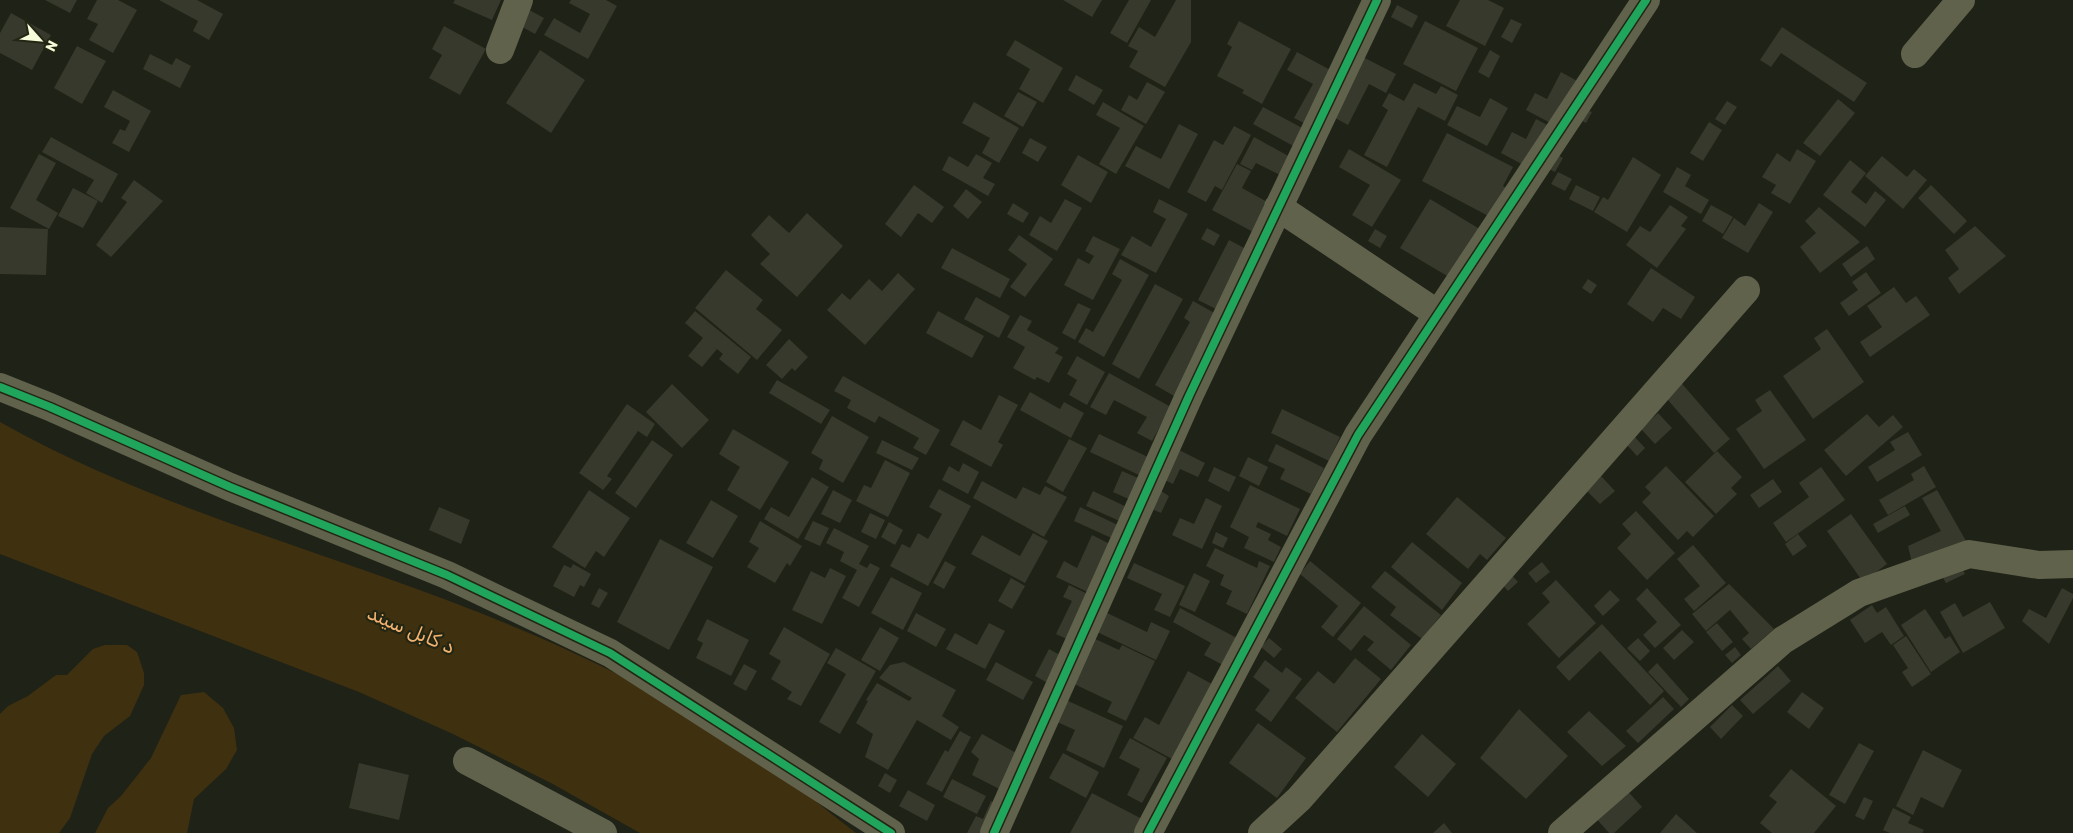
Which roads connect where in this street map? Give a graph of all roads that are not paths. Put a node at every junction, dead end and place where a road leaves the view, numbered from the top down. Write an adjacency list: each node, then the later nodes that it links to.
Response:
1 (519, 0): 5 (street)
2 (1377, 0): 7 (street)
3 (1646, 0): 9 (street)
4 (1961, 0): 6 (street)
5 (500, 50)
6 (1915, 54)
7 (1278, 207): 9 (street); 15 (street)
8 (1746, 290): 17 (street)
9 (1438, 314): 16 (street)
10 (0, 387): 14 (street)
11 (2073, 564): 18 (street)
12 (467, 761): 13 (street)
13 (602, 833)
14 (891, 833)
15 (994, 833)
16 (1148, 833)
17 (1262, 833)
18 (1562, 833)

